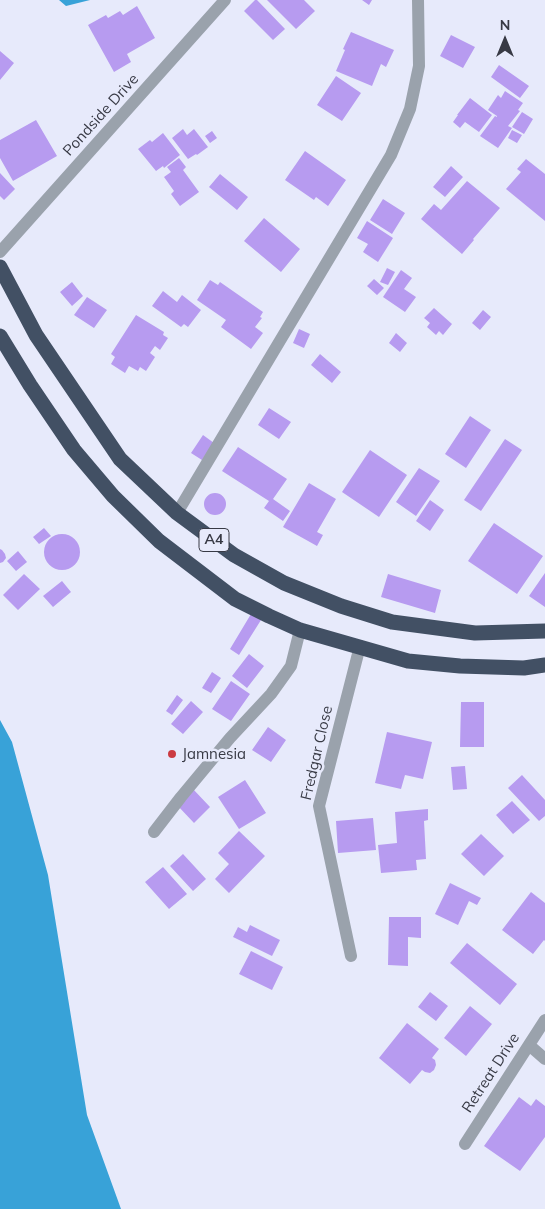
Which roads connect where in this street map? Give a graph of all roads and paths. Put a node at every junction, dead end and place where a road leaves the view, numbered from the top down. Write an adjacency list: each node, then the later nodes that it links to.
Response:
1 (225, 0): 3 (street, Pondside Drive)
2 (418, 0): 6 (street)
3 (0, 252)
4 (0, 267): 6 (highway, A4)
5 (0, 336): 7 (highway, A4)
6 (177, 513): 8 (highway, A4)
7 (300, 630): 9 (highway, A4); 11 (street)
8 (545, 631)
9 (360, 646): 10 (highway, A4); 12 (street, Fredgar Close)
10 (545, 665)
11 (154, 832)
12 (351, 956)
13 (545, 1020): 14 (street, Retreat Drive)
14 (529, 1045): 15 (street); 16 (street, Retreat Drive)
15 (545, 1059)
16 (465, 1144)

